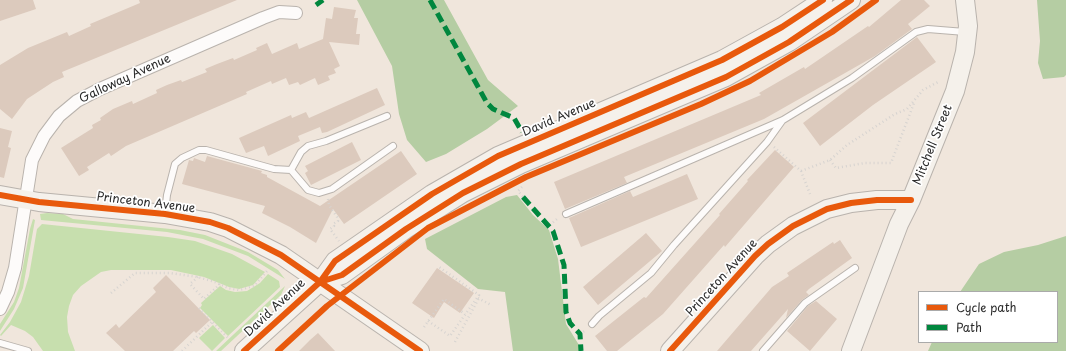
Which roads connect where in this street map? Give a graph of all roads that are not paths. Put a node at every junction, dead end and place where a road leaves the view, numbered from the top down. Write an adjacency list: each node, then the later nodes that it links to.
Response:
1 (823, 0): 16 (main road, David Avenue)
2 (852, 0): 16 (main road, David Avenue)
3 (965, 0): 5 (main road, Mitchell Street)
4 (296, 13): 11 (street, Galloway Avenue)
5 (967, 32): 7 (lane); 12 (main road, Mitchell Street)
6 (387, 116): 9 (lane)
7 (783, 120): 14 (lane); 18 (lane)
8 (393, 146): 9 (lane)
9 (291, 170): 13 (lane)
10 (0, 196): 11 (main road, Princeton Avenue)
11 (26, 200): 13 (main road, Princeton Avenue); 17 (street, Galloway Avenue)
12 (911, 200): 23 (main road, Princeton Avenue); 25 (main road, Mitchell Street)
13 (165, 214): 16 (main road, Princeton Avenue)
14 (566, 214)
15 (855, 268): 24 (lane)
16 (320, 282): 21 (main road, David Avenue); 22 (main road, Princeton Avenue)
17 (0, 308)
18 (590, 326)
19 (0, 343): 20 (lane)
20 (28, 351)
21 (244, 351)
22 (420, 351)
23 (670, 351)
24 (763, 351)
25 (852, 351)

